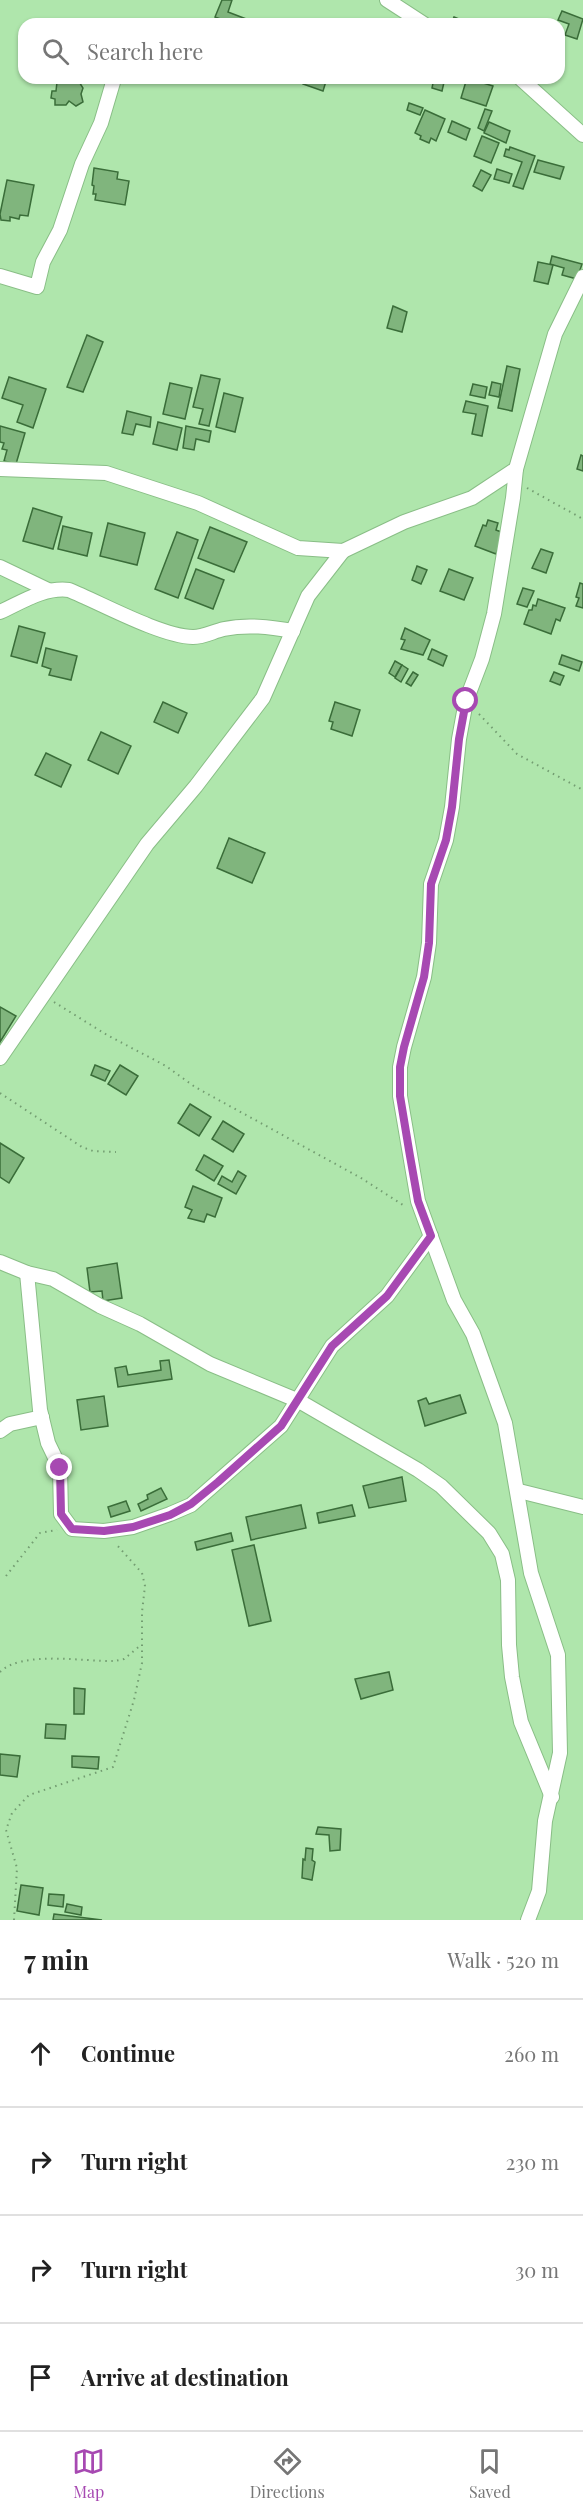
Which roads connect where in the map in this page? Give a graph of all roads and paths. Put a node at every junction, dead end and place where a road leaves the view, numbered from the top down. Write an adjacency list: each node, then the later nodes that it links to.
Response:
1 (387, 0): 2 (street)
2 (415, 18)
3 (113, 84): 6 (street)
4 (527, 84): 5 (street)
5 (583, 135)
6 (0, 276)
7 (583, 277): 9 (street)
8 (0, 469): 11 (street)
9 (515, 475): 10 (path); 11 (street); 16 (street)
10 (583, 519)
11 (343, 551): 15 (street)
12 (0, 567): 13 (street)
13 (48, 590): 14 (street); 15 (street)
14 (0, 612)
15 (293, 631): 18 (street)
16 (466, 701): 17 (path); 22 (street)
17 (583, 790)
18 (44, 995): 19 (street); 22 (path)
19 (0, 1058)
20 (0, 1093): 21 (path)
21 (116, 1152)
22 (425, 1219): 23 (street)
23 (431, 1236): 26 (street); 29 (street)
24 (0, 1262): 25 (street)
25 (27, 1273): 26 (street); 27 (street)
26 (299, 1401): 32 (street); 36 (street)
27 (42, 1417): 28 (street); 31 (street)
28 (0, 1431)
29 (519, 1491): 30 (street); 36 (street)
30 (583, 1507)
31 (72, 1529): 32 (street); 33 (path)
32 (104, 1531): 34 (path)
33 (6, 1576)
34 (141, 1645): 35 (path); 37 (path)
35 (0, 1672)
36 (552, 1797): 38 (street)
37 (14, 1920)
38 (528, 1920)

